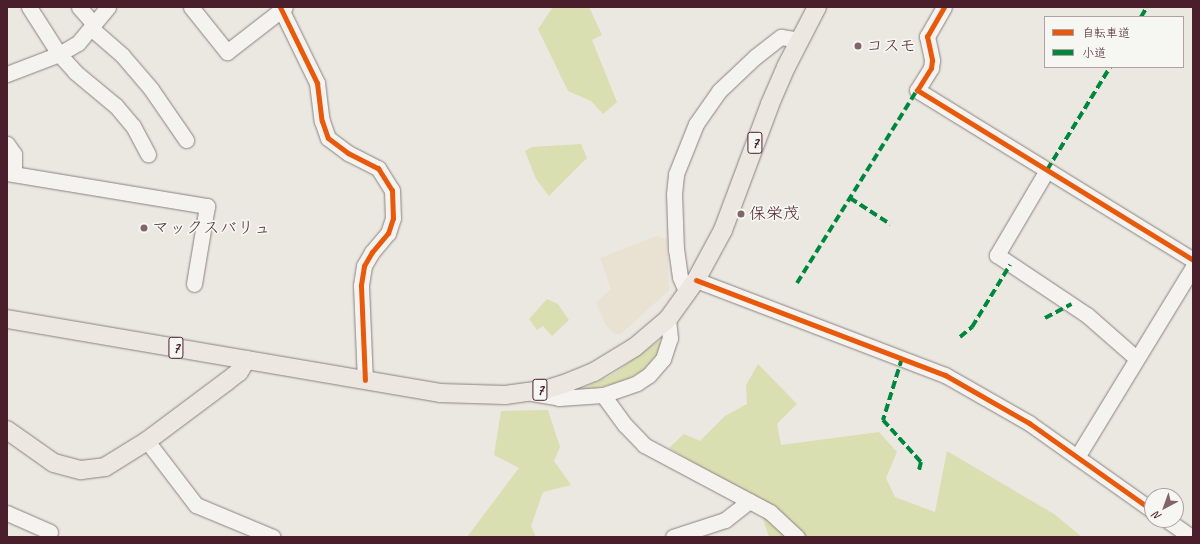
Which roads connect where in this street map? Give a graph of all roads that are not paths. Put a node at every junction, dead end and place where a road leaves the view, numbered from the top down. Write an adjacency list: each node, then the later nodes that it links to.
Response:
1 (29, 7): 10 (street)
2 (79, 7): 8 (street)
3 (108, 7): 8 (street)
4 (191, 7): 7 (street)
5 (817, 7): 9 (main road, 7)
6 (944, 7): 15 (street)
7 (282, 8): 25 (street)
8 (92, 26): 10 (street); 12 (street)
9 (800, 40): 20 (main road, 7); 20 (street)
10 (59, 54): 11 (street); 14 (street)
11 (7, 74)
12 (186, 140)
13 (7, 144): 16 (street)
14 (148, 154)
15 (1047, 170): 17 (street); 23 (street)
16 (10, 173): 19 (street)
17 (1193, 260)
18 (1193, 267): 23 (street)
19 (194, 284)
20 (692, 287): 22 (main road, 7); 30 (street)
21 (7, 319): 24 (main road, 7)
22 (668, 319): 26 (main road, 7); 27 (street)
23 (1136, 358): 30 (street)
24 (246, 360): 25 (main road, 7); 29 (main road)
25 (365, 380): 26 (main road, 7)
26 (529, 392): 27 (street)
27 (603, 395): 31 (street)
28 (7, 430): 29 (main road)
29 (147, 441): 36 (street)
30 (1077, 457): 32 (street)
31 (749, 502): 37 (street); 38 (street)
32 (1144, 504)
33 (7, 513): 35 (street)
34 (1178, 528): 39 (street)
35 (50, 532)
36 (273, 537)
37 (673, 537)
38 (797, 537)
39 (1191, 537)

